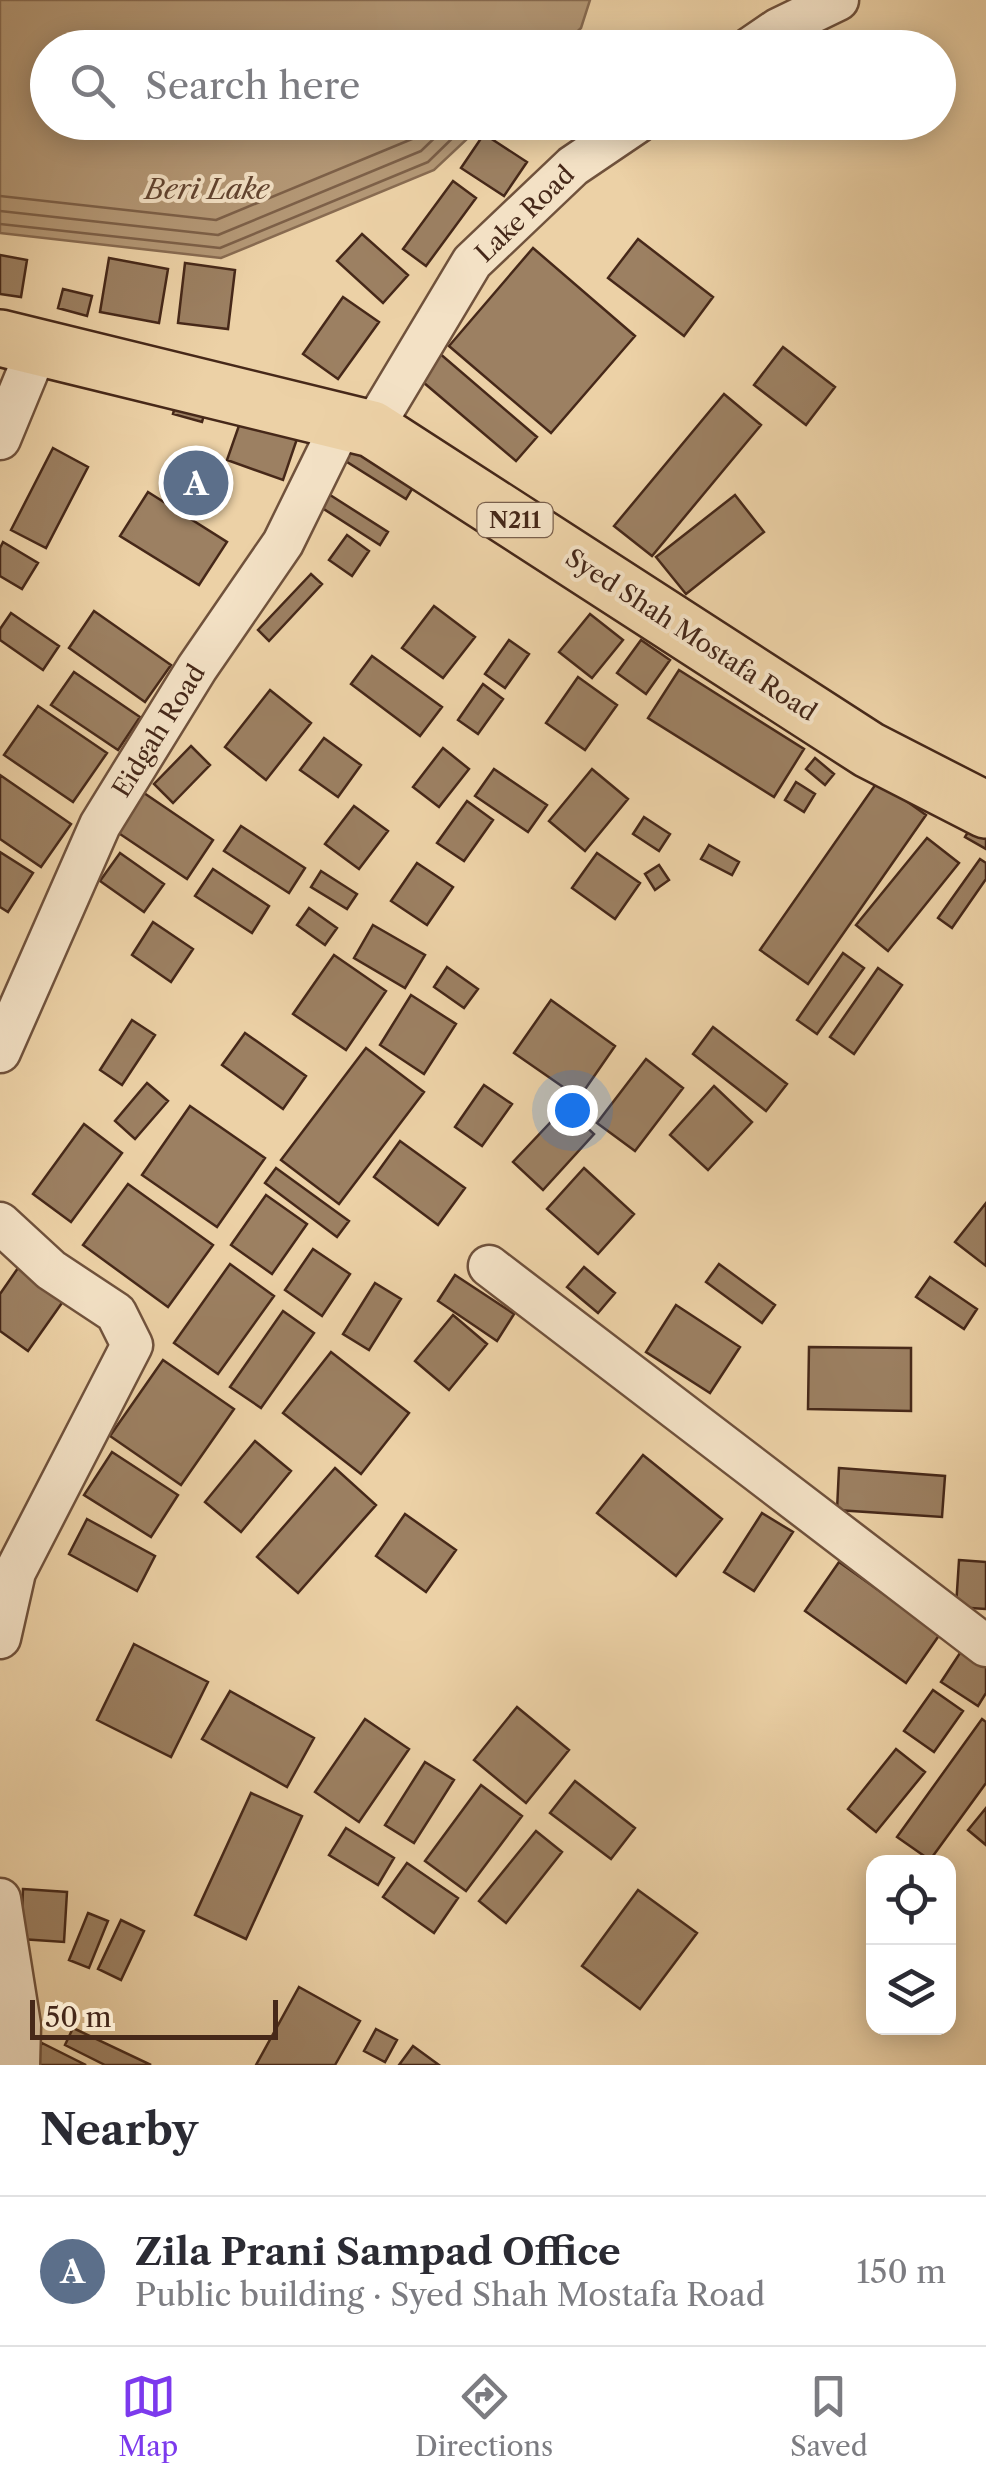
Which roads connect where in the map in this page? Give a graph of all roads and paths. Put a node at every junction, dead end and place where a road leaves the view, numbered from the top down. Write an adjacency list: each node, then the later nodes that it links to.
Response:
1 (838, 0): 2 (street)
2 (775, 30)
3 (611, 140): 5 (street, Lake Road)
4 (19, 342): 5 (highway, Syed Shah Mostafa Road / N211); 6 (street)
5 (357, 426): 7 (highway, Syed Shah Mostafa Road / N211); 8 (street, Eidgah Road)
6 (0, 439)
7 (986, 810)
8 (0, 1052)
9 (0, 1224): 11 (street)
10 (489, 1266): 12 (street)
11 (0, 1638)
12 (986, 1646)
13 (0, 1900): 14 (street)
14 (19, 2065)

